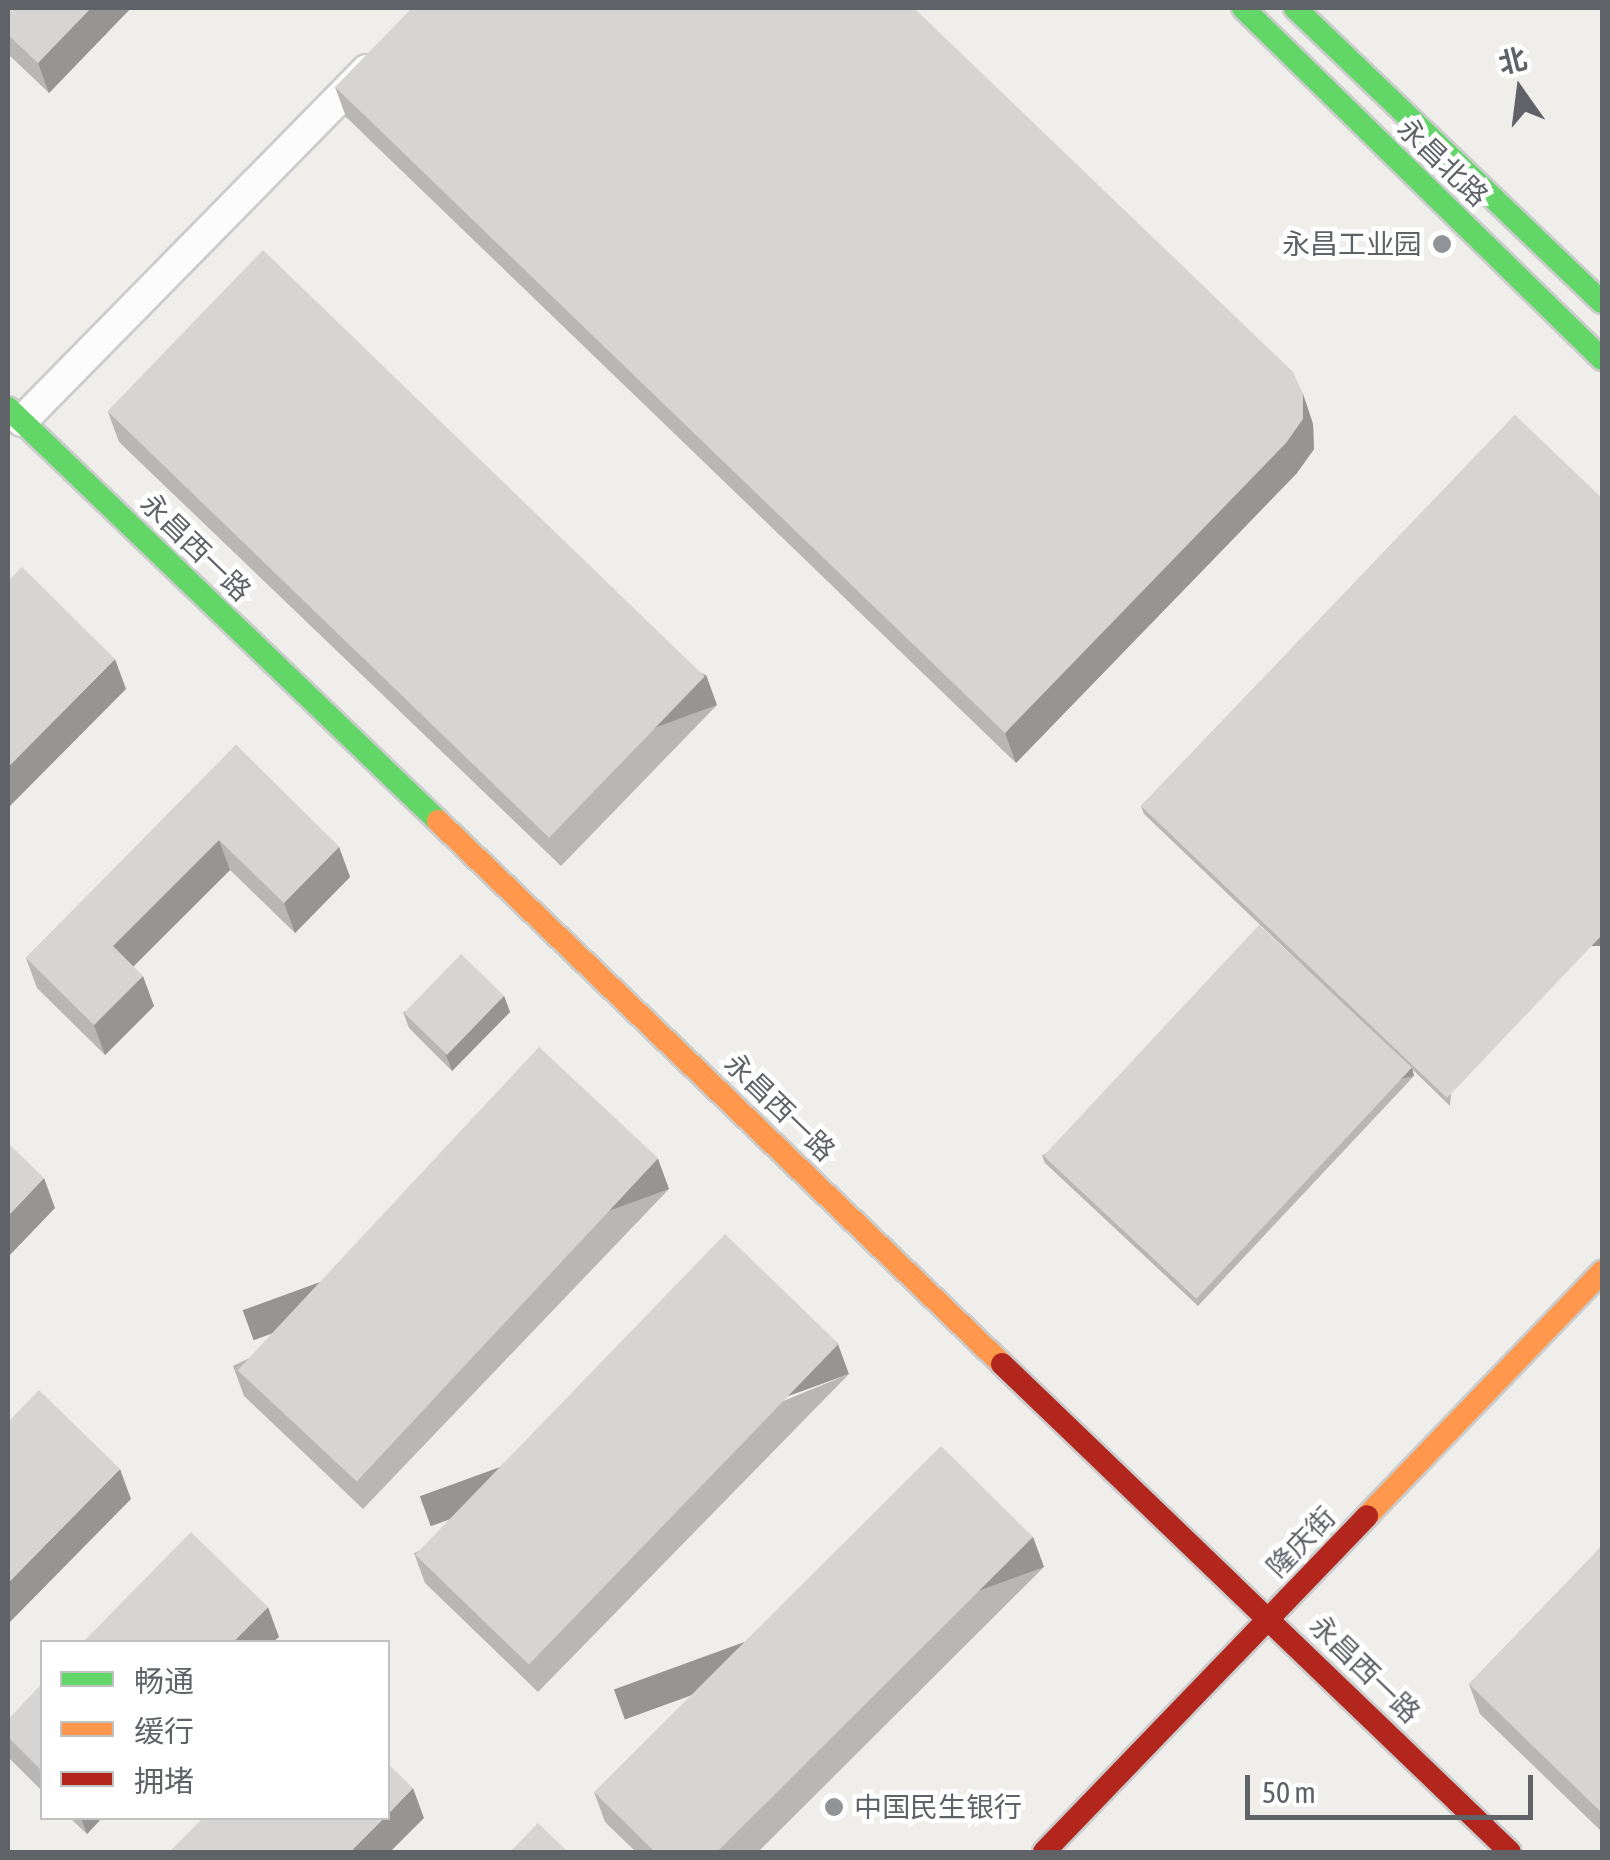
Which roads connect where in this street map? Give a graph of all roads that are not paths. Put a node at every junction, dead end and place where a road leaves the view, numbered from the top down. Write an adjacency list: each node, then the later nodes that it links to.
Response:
1 (1243, 8): 5 (street, 永昌北路)
2 (1295, 8): 4 (street, 永昌北路)
3 (388, 49): 6 (street)
4 (1602, 302)
5 (1602, 359)
6 (15, 414): 8 (street, 永昌西一路)
7 (1602, 1272): 8 (street, 隆庆街)
8 (1270, 1618): 9 (street, 隆庆街); 10 (street, 永昌西一路)
9 (1044, 1852)
10 (1510, 1852)

